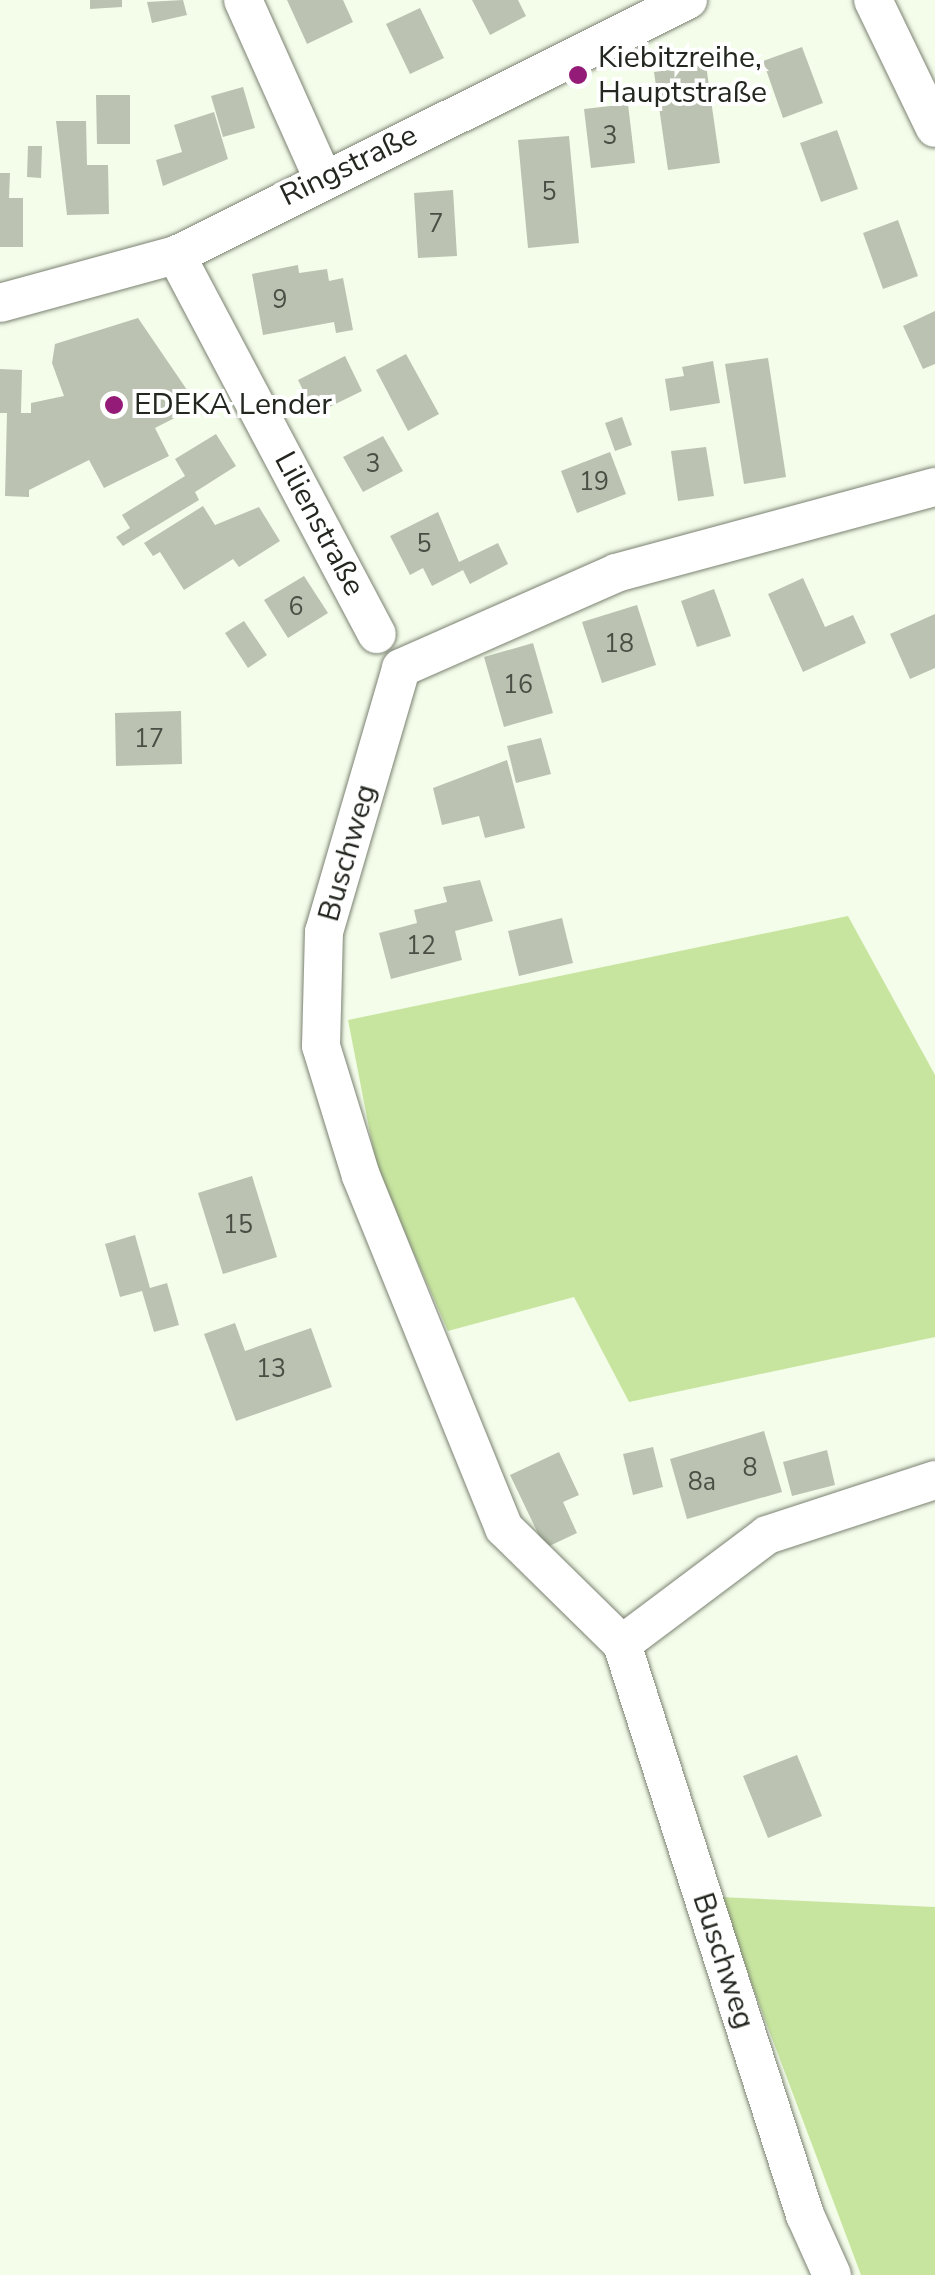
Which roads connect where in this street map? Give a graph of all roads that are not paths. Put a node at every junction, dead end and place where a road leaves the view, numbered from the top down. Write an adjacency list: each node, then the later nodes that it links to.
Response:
1 (243, 0): 6 (street)
2 (688, 0): 6 (street, Ringstraße)
3 (873, 0): 4 (street)
4 (926, 92): 5 (street)
5 (935, 128)
6 (322, 178): 7 (street, Ringstraße)
7 (176, 255): 8 (street, Ringstraße); 10 (street, Lilienstraße)
8 (0, 303)
9 (935, 487): 12 (street, Buschweg)
10 (377, 634)
11 (935, 1480): 12 (street)
12 (622, 1644): 13 (street, Buschweg)
13 (832, 2275)

